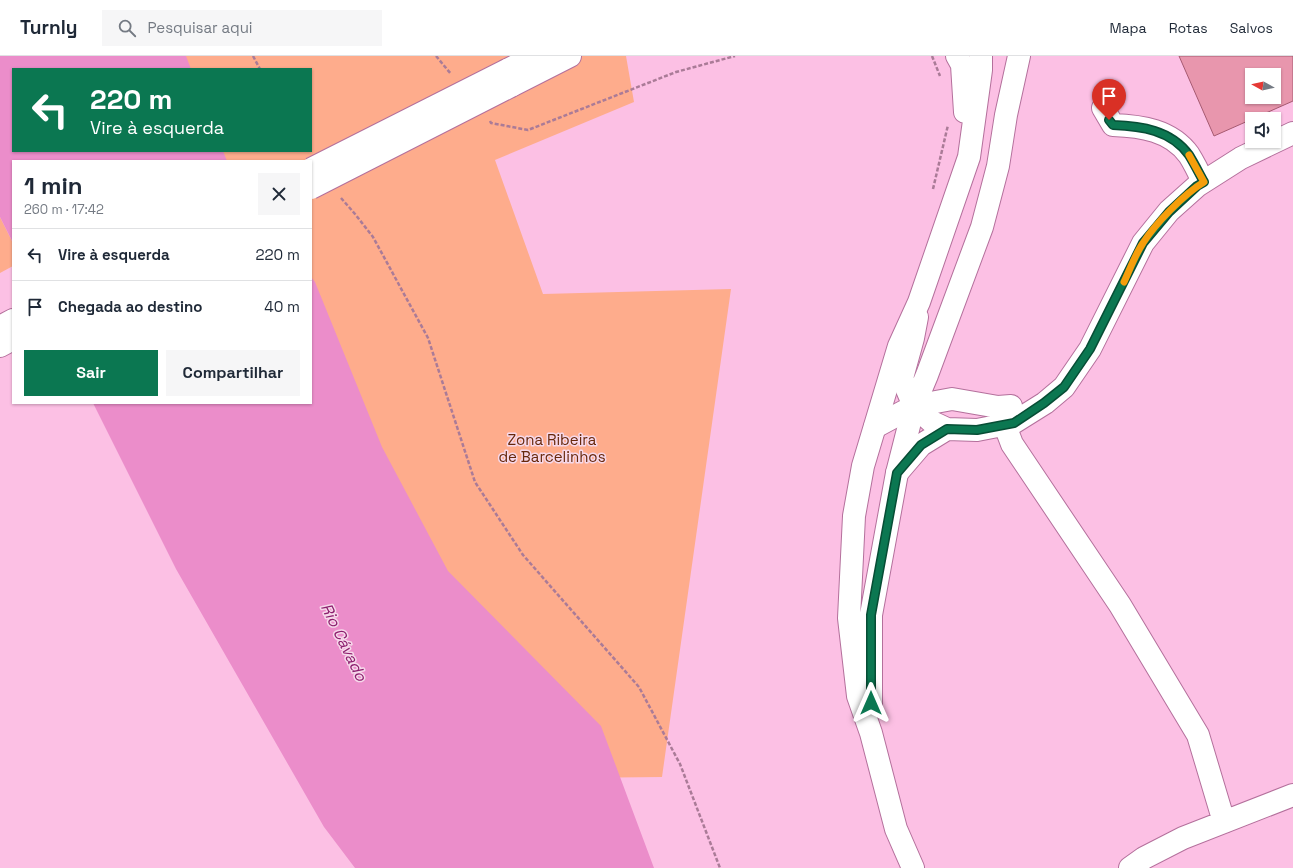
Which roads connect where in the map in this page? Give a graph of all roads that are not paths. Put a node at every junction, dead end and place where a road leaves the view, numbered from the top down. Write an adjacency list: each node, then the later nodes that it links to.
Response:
1 (535, 56): 7 (main road)
2 (570, 56): 7 (main road)
3 (957, 56): 11 (main road)
4 (981, 56): 11 (main road)
5 (1007, 56): 9 (main road)
6 (1019, 56): 9 (main road)
7 (509, 78): 12 (main road, bridge); 14 (main road, bridge)
8 (1104, 108): 13 (main road)
9 (1006, 115): 20 (main road)
10 (1293, 134): 13 (main road)
11 (969, 157): 15 (main road)
12 (312, 169)
13 (1204, 182): 23 (main road)
14 (312, 187)
15 (919, 302): 22 (main road); 24 (main road)
16 (12, 321): 17 (main road)
17 (0, 327)
18 (12, 340): 19 (main road)
19 (0, 346)
20 (927, 375): 21 (main road); 22 (main road)
21 (952, 399): 22 (main road); 23 (main road)
22 (914, 406): 24 (main road); 25 (main road); 26 (main road)
23 (1001, 416): 25 (main road); 29 (main road)
24 (875, 427): 27 (main road)
25 (947, 429): 26 (main road)
26 (897, 473): 27 (main road)
27 (871, 733): 30 (main road)
28 (1293, 795): 29 (main road)
29 (1224, 822): 31 (main road)
30 (913, 868)
31 (1130, 868)

